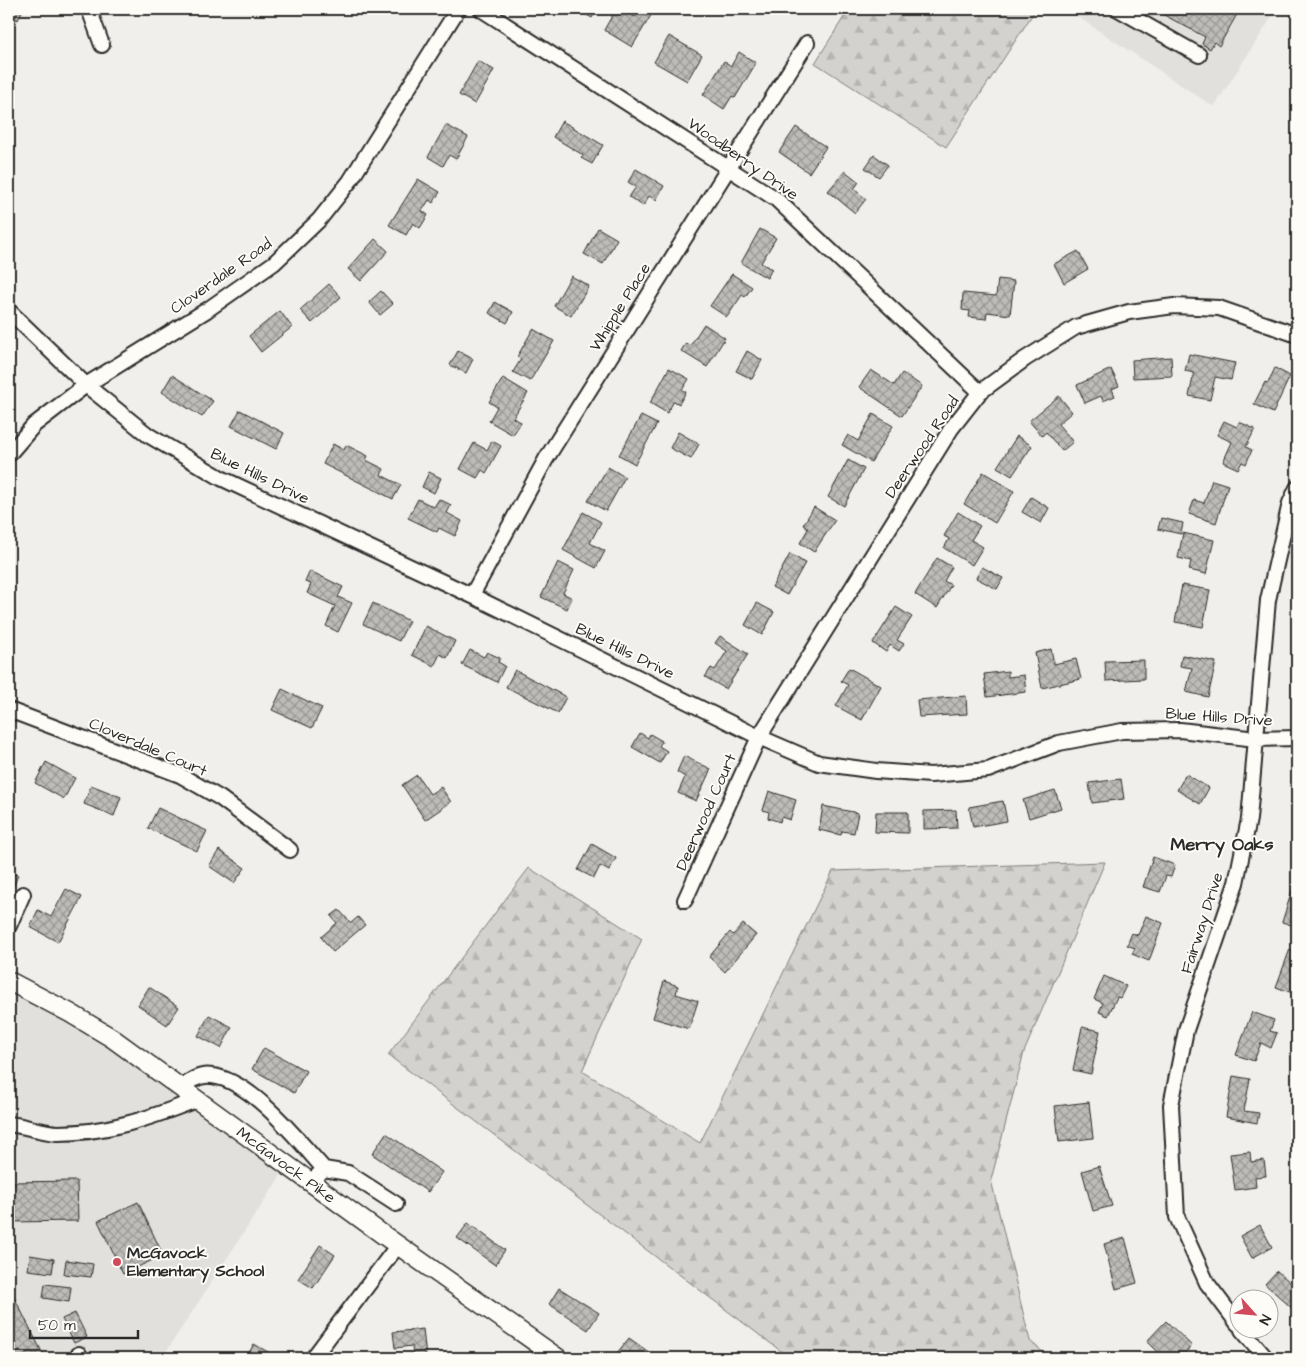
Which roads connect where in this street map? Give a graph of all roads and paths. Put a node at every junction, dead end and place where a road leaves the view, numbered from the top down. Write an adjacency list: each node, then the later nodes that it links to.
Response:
1 (90, 9): 6 (street)
2 (458, 9): 11 (street, Cloverdale Road)
3 (481, 9): 8 (street, Woodberry Drive)
4 (1118, 9): 7 (street)
5 (807, 43): 8 (street, Whipple Place)
6 (102, 45)
7 (1199, 55)
8 (728, 167): 12 (street, Woodberry Drive); 15 (street, Whipple Place)
9 (9, 312): 11 (street, Blue Hills Drive)
10 (1297, 335): 12 (street, Deerwood Road)
11 (86, 385): 13 (street, Cloverdale Road); 15 (street, Blue Hills Drive)
12 (980, 392): 17 (street, Deerwood Road)
13 (9, 454)
14 (1297, 488): 19 (street, Fairway Drive)
15 (472, 595): 17 (street, Blue Hills Drive)
16 (9, 710): 20 (street, Cloverdale Court)
17 (759, 737): 19 (street, Blue Hills Drive); 22 (street, Deerwood Court)
18 (1297, 738): 19 (street, Blue Hills Drive)
19 (1256, 739): 32 (street, Fairway Drive)
20 (290, 850)
21 (23, 894): 23 (street)
22 (685, 900)
23 (9, 926)
24 (9, 981): 25 (main road, McGavock Pike)
25 (182, 1089): 26 (main road, McGavock Pike); 28 (street)
26 (196, 1100): 27 (street); 29 (main road, McGavock Pike)
27 (9, 1124)
28 (324, 1169): 29 (street); 30 (street)
29 (310, 1183): 31 (main road, McGavock Pike)
30 (396, 1204)
31 (398, 1245): 34 (street); 35 (main road, McGavock Pike)
32 (1228, 1311)
33 (1251, 1340): 36 (street)
34 (313, 1358)
35 (558, 1358)
36 (1266, 1358)

